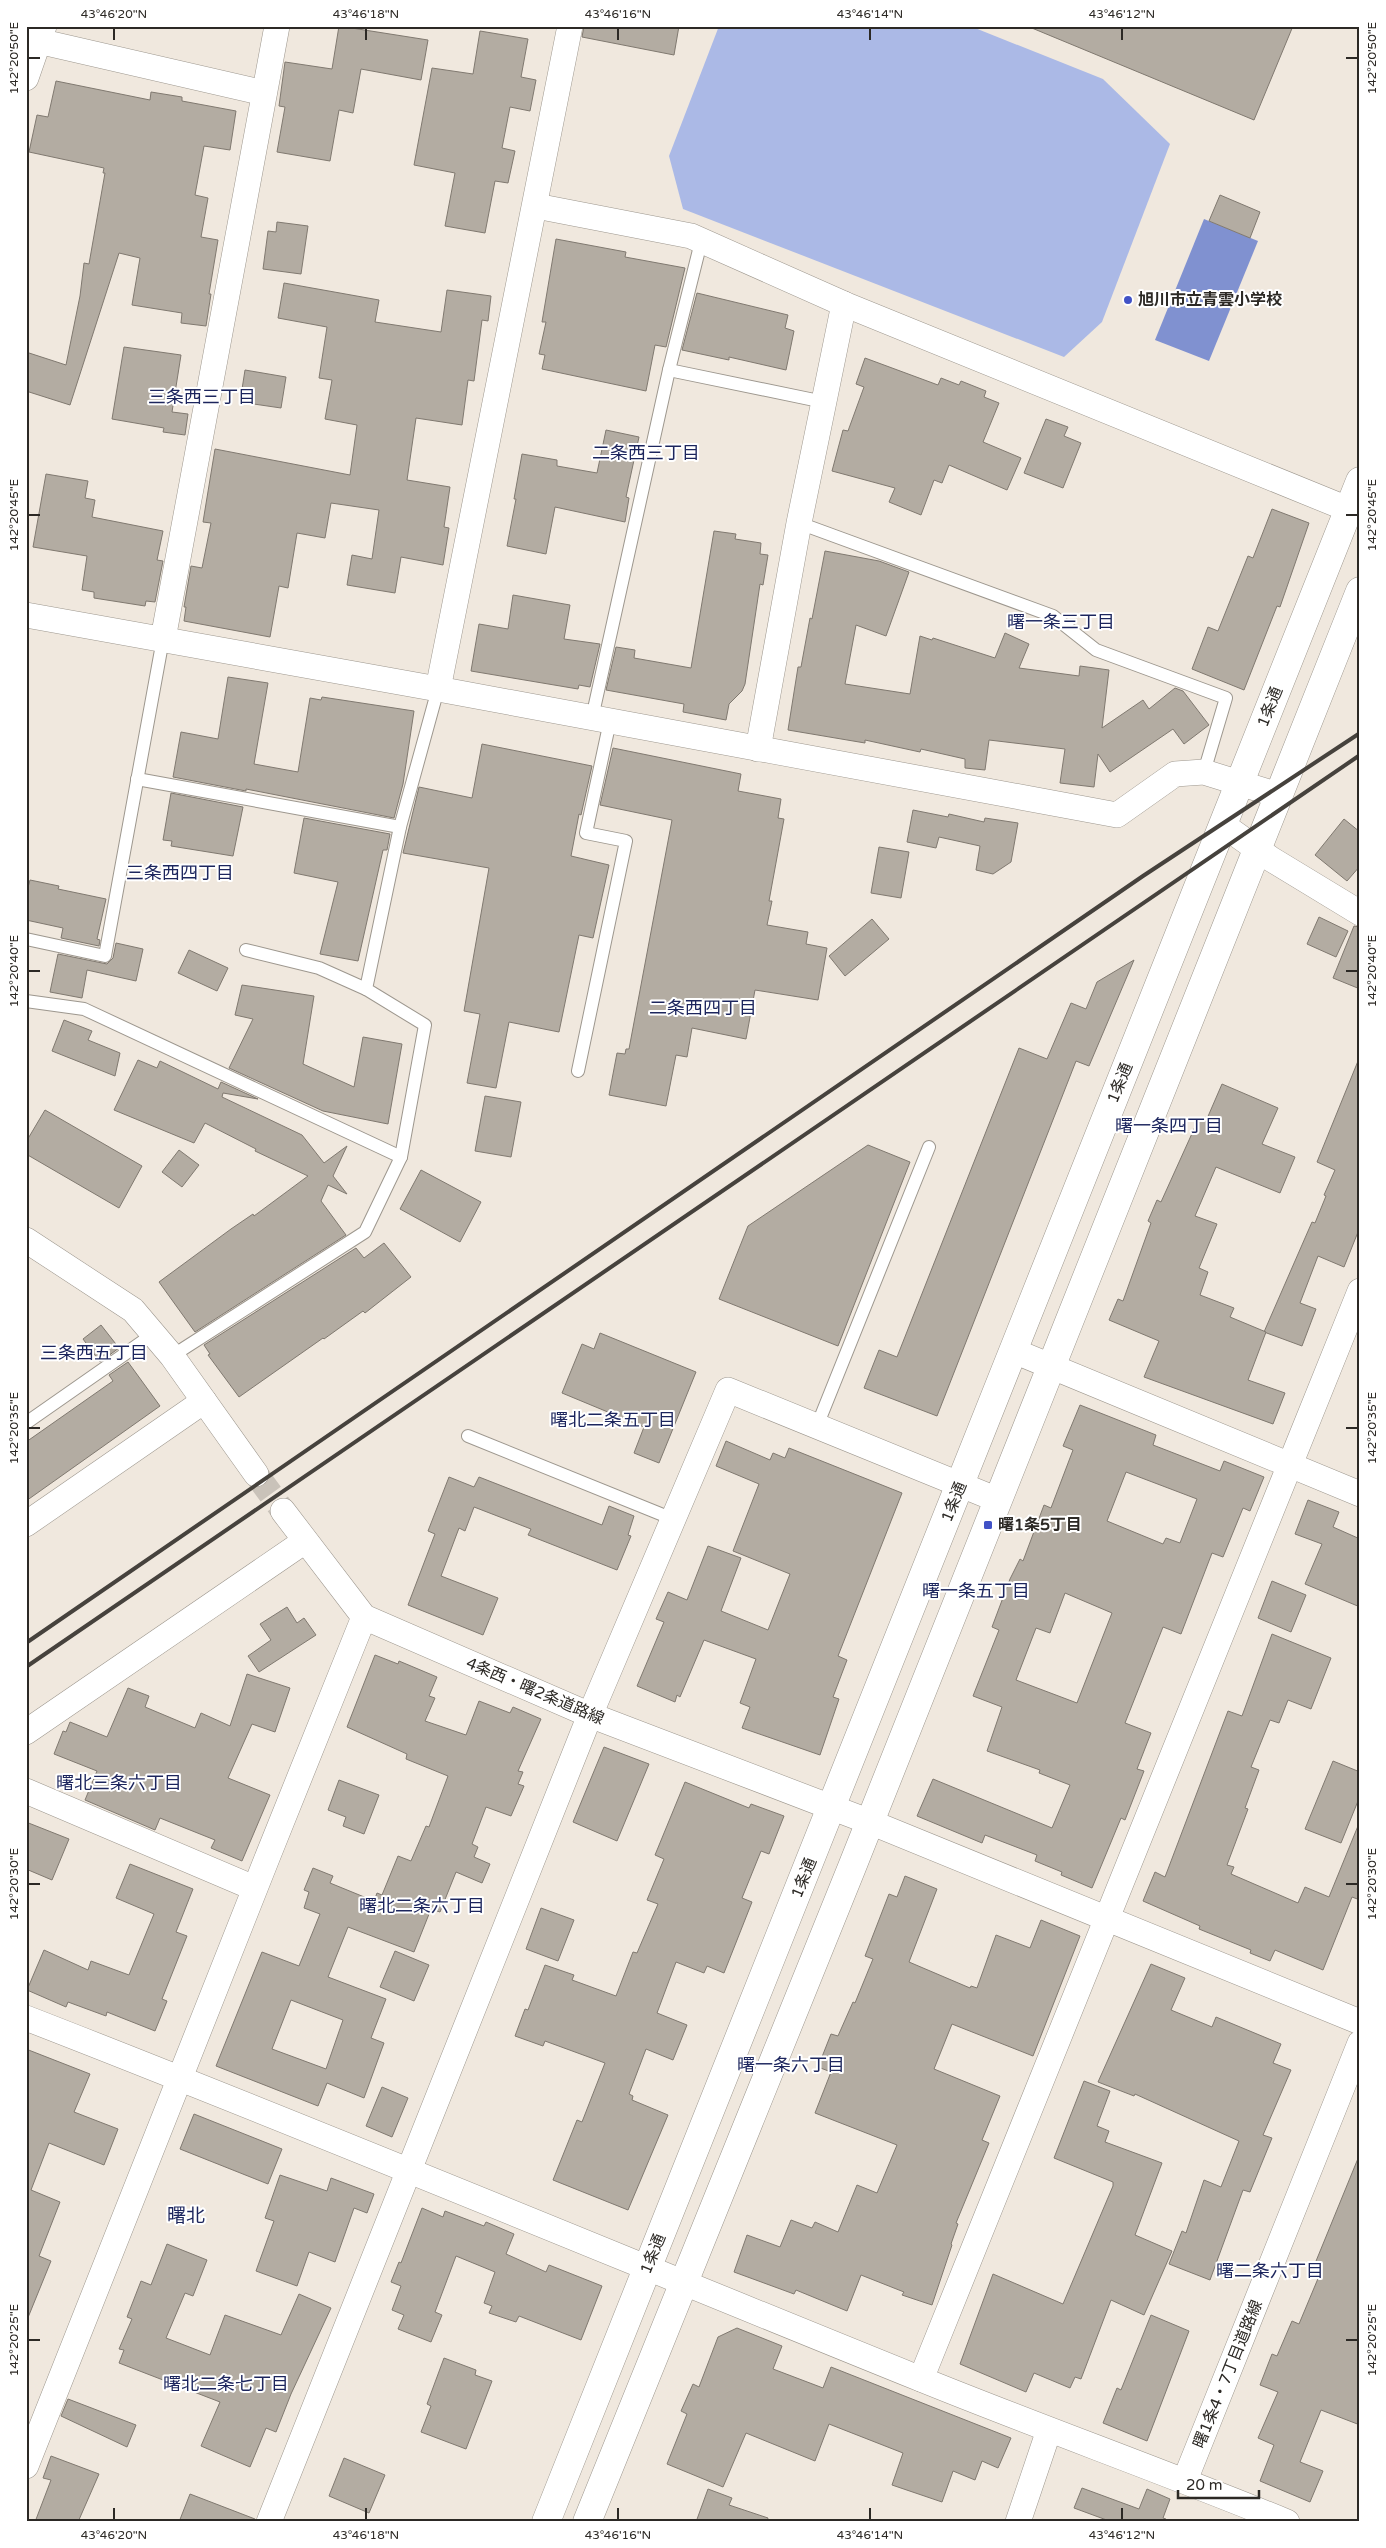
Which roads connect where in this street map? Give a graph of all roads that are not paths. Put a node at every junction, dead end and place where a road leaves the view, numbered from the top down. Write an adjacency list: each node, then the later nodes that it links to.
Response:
1 (277, 26): 5 (street)
2 (570, 26): 6 (street)
3 (36, 34): 4 (street); 5 (street)
4 (26, 78)
5 (264, 93): 16 (street)
6 (536, 206): 7 (street); 17 (street)
7 (701, 242): 8 (street); 9 (lane)
8 (844, 304): 10 (street); 12 (street)
9 (668, 370): 10 (lane); 18 (lane)
10 (824, 402): 13 (street)
11 (1360, 481): 12 (street, 1条通)
12 (1354, 512): 22 (street, 1条通)
13 (799, 523): 19 (street); 20 (lane)
14 (1360, 591): 23 (street)
15 (26, 615): 16 (street)
16 (162, 639): 17 (street); 21 (lane)
17 (438, 689): 18 (street); 25 (lane)
18 (601, 719): 19 (street); 32 (lane)
19 (758, 748): 20 (street)
20 (1204, 772): 22 (street)
21 (137, 779): 25 (lane); 28 (lane)
22 (1240, 782): 23 (street); 24 (street, 1条通)
23 (1278, 795): 26 (street)
24 (1223, 825): 26 (street); 38 (street, 1条通)
25 (400, 827): 30 (lane)
26 (1258, 848): 27 (street); 40 (street)
27 (1360, 913)
28 (26, 939)
29 (246, 950): 30 (lane)
30 (366, 989): 34 (lane)
31 (26, 1001): 34 (lane)
32 (578, 1070)
33 (929, 1147): 43 (lane)
34 (401, 1157): 39 (lane)
35 (26, 1240): 37 (street)
36 (1360, 1291): 45 (street)
37 (152, 1335): 39 (street); 42 (lane)
38 (1014, 1351): 40 (street); 47 (street, 1条通)
39 (172, 1356): 41 (street)
40 (1052, 1365): 45 (street); 49 (street)
41 (204, 1401): 46 (street); 52 (street)
42 (26, 1423)
43 (817, 1426): 47 (street); 51 (street)
44 (468, 1436): 51 (lane)
45 (1289, 1467): 48 (street); 61 (street)
46 (256, 1474)
47 (960, 1485): 49 (street); 58 (street, 1条通)
48 (1360, 1494)
49 (998, 1500): 59 (street)
50 (283, 1510): 53 (street, 4条西・曙2条道路線)
51 (673, 1519): 55 (street)
52 (26, 1524)
53 (305, 1541): 54 (street, 4条西・曙2条道路線); 56 (street)
54 (364, 1617): 55 (street, 4条西・曙2条道路線); 60 (street)
55 (590, 1715): 58 (street, 4条西・曙2条道路線); 66 (street)
56 (26, 1732)
57 (26, 1791): 60 (street)
58 (832, 1808): 59 (street, 4条西・曙2条道路線); 67 (street, 1条通)
59 (870, 1822): 61 (street, 4条西・曙2条道路線); 68 (street)
60 (254, 1888): 65 (street)
61 (1107, 1920): 63 (street, 4条西・曙2条道路線); 69 (street)
62 (26, 2018): 65 (street)
63 (1360, 2022)
64 (1360, 2043): 72 (street, 曙1条4・7丁目道路線)
65 (182, 2078): 66 (street); 71 (street)
66 (409, 2170): 67 (street); 73 (street)
67 (648, 2267): 68 (street); 74 (street, 1条通)
68 (684, 2283): 69 (street); 75 (street)
69 (921, 2379): 70 (street)
70 (1048, 2430): 72 (street); 76 (street)
71 (26, 2466)
72 (1186, 2480): 77 (street)
73 (269, 2522)
74 (546, 2522)
75 (587, 2522)
76 (1018, 2522)
77 (1287, 2522)

